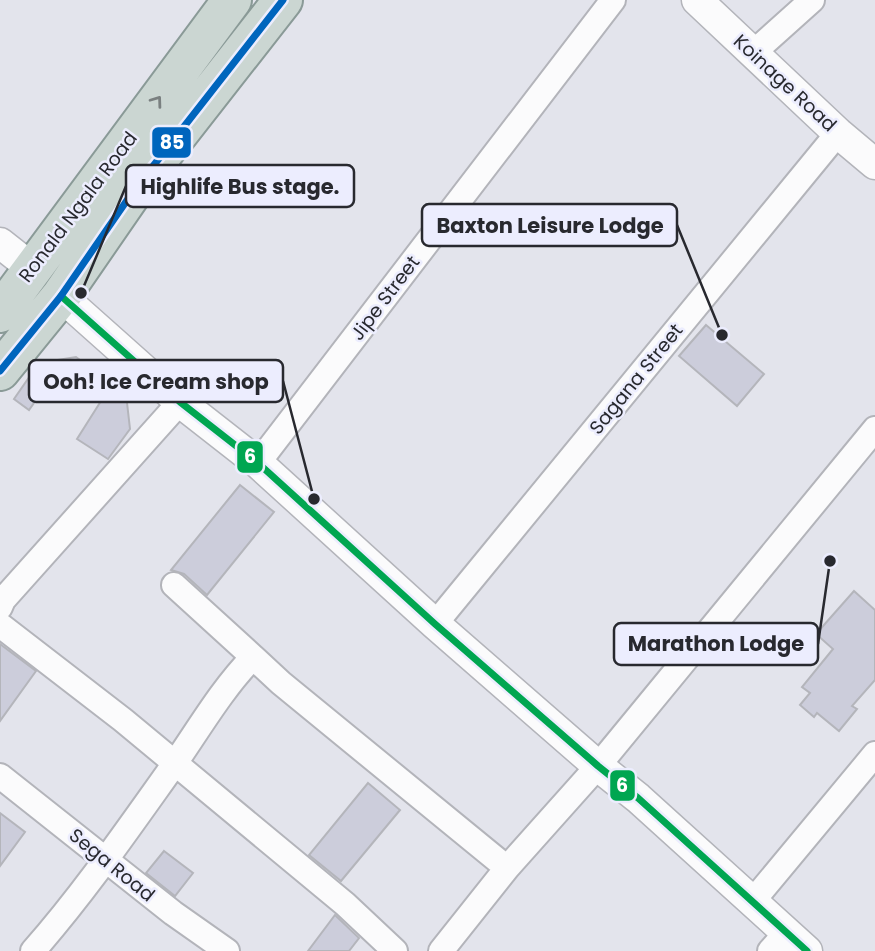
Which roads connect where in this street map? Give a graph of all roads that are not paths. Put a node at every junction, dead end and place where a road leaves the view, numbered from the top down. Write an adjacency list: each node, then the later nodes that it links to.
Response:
1 (232, 0): 10 (highway, Ronald Ngala Road, one-way to 1)
2 (283, 0): 11 (highway, Ronald Ngala Road)
3 (614, 0): 16 (street, Jipe Street)
4 (697, 0): 6 (street, Koinage Road)
5 (811, 0): 6 (street)
6 (753, 53): 7 (street, Koinage Road)
7 (838, 133): 8 (street, Koinage Road); 19 (street, Sagana Street)
8 (875, 164)
9 (0, 243): 10 (street)
10 (33, 269): 12 (highway, Ronald Ngala Road)
11 (61, 296): 13 (highway, Ronald Ngala Road); 14 (street)
12 (0, 313)
13 (0, 372)
14 (180, 402): 16 (street); 18 (street)
15 (875, 429): 24 (street)
16 (258, 463): 19 (street)
17 (174, 585): 21 (street)
18 (0, 607)
19 (435, 624): 24 (street)
20 (0, 625): 23 (street)
21 (253, 657): 23 (street); 27 (street)
22 (875, 754): 28 (street)
23 (174, 763): 26 (street); 32 (street)
24 (598, 766): 27 (street); 28 (street)
25 (0, 776): 26 (street, Sega Road)
26 (105, 859): 30 (street); 31 (street, Sega Road)
27 (507, 868): 33 (street)
28 (752, 902): 29 (street)
29 (788, 945)
30 (43, 948)
31 (227, 951)
32 (395, 951)
33 (441, 951)

